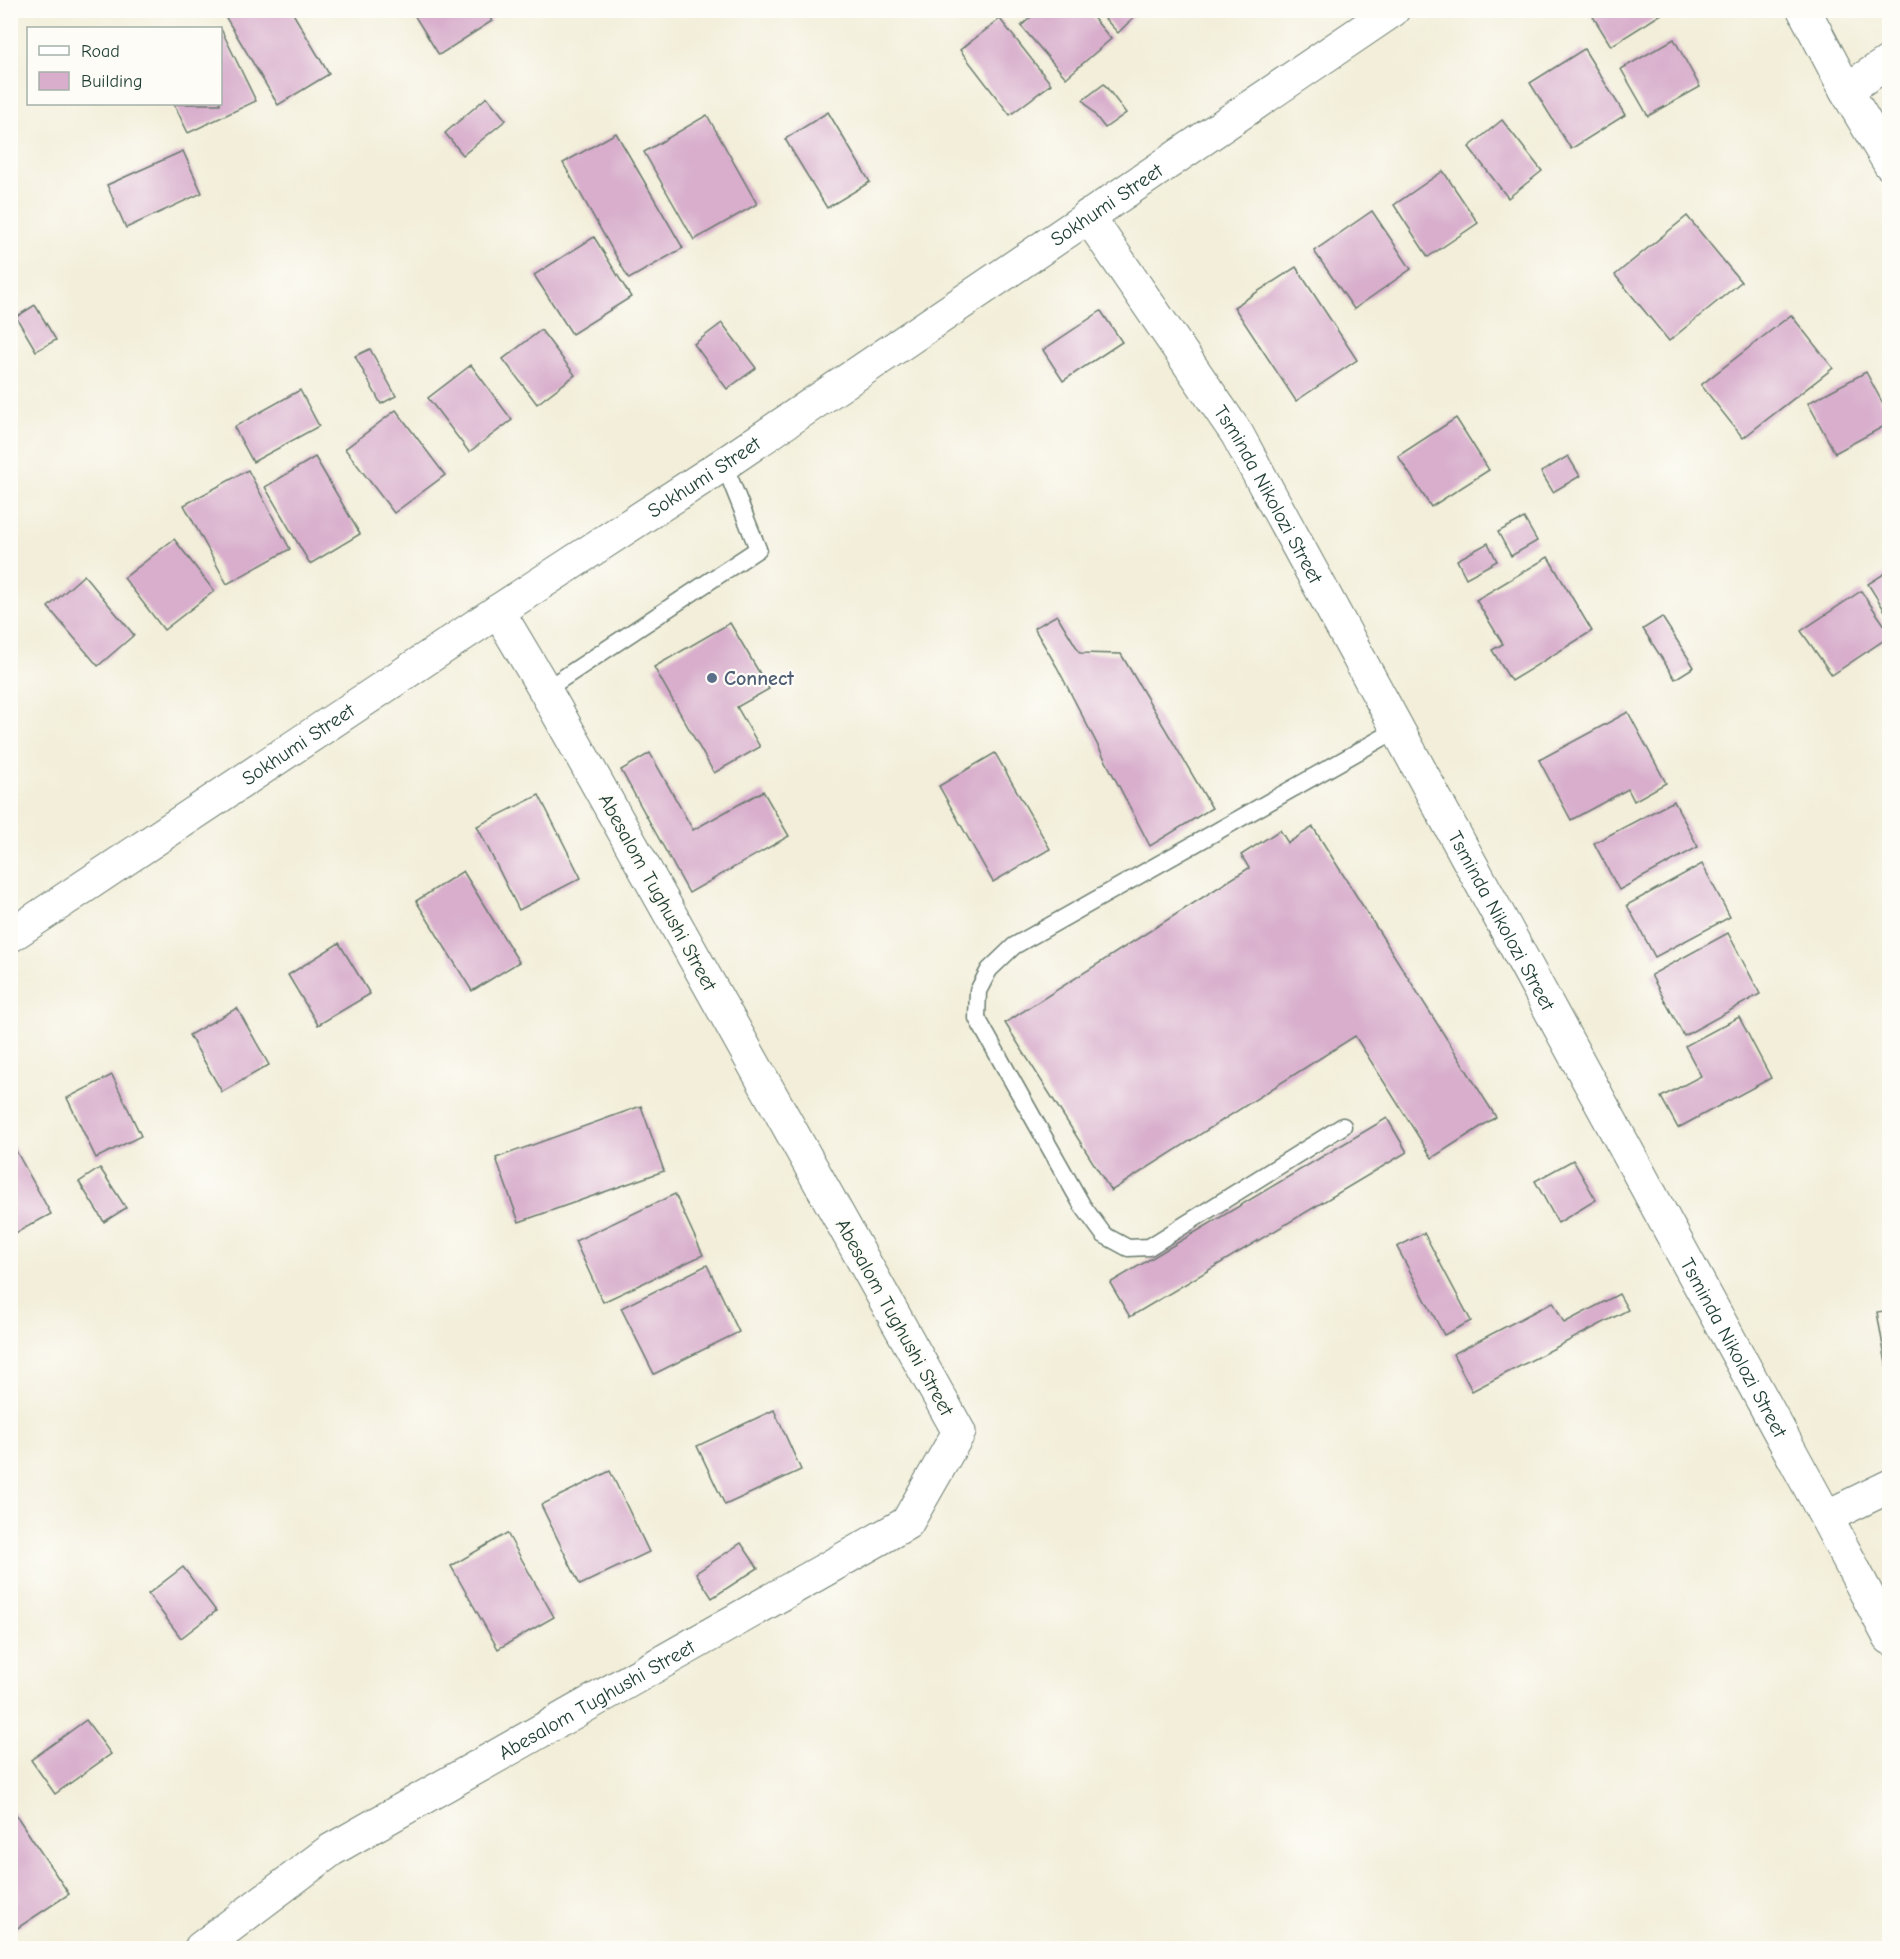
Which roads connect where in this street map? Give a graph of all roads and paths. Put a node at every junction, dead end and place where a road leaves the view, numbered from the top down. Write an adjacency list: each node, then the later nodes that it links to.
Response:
1 (1393, 10): 6 (main road, Sokhumi Street)
2 (1804, 10): 4 (main road)
3 (1890, 61): 4 (main road)
4 (1846, 90): 5 (main road)
5 (1890, 164)
6 (1088, 216): 7 (main road, Sokhumi Street); 10 (main road, Tsminda Nikolozi Street)
7 (724, 464): 8 (main road, Sokhumi Street); 9 (lane)
8 (498, 611): 9 (main road, Abesalom Tughushi Street); 11 (main road, Sokhumi Street)
9 (545, 690): 16 (main road, Abesalom Tughushi Street)
10 (1398, 729): 12 (lane); 14 (main road, Tsminda Nikolozi Street)
11 (10, 936)
12 (1343, 1126)
13 (1890, 1486): 14 (main road)
14 (1826, 1517): 15 (main road, Tsminda Nikolozi Street)
15 (1890, 1638)
16 (201, 1948)

